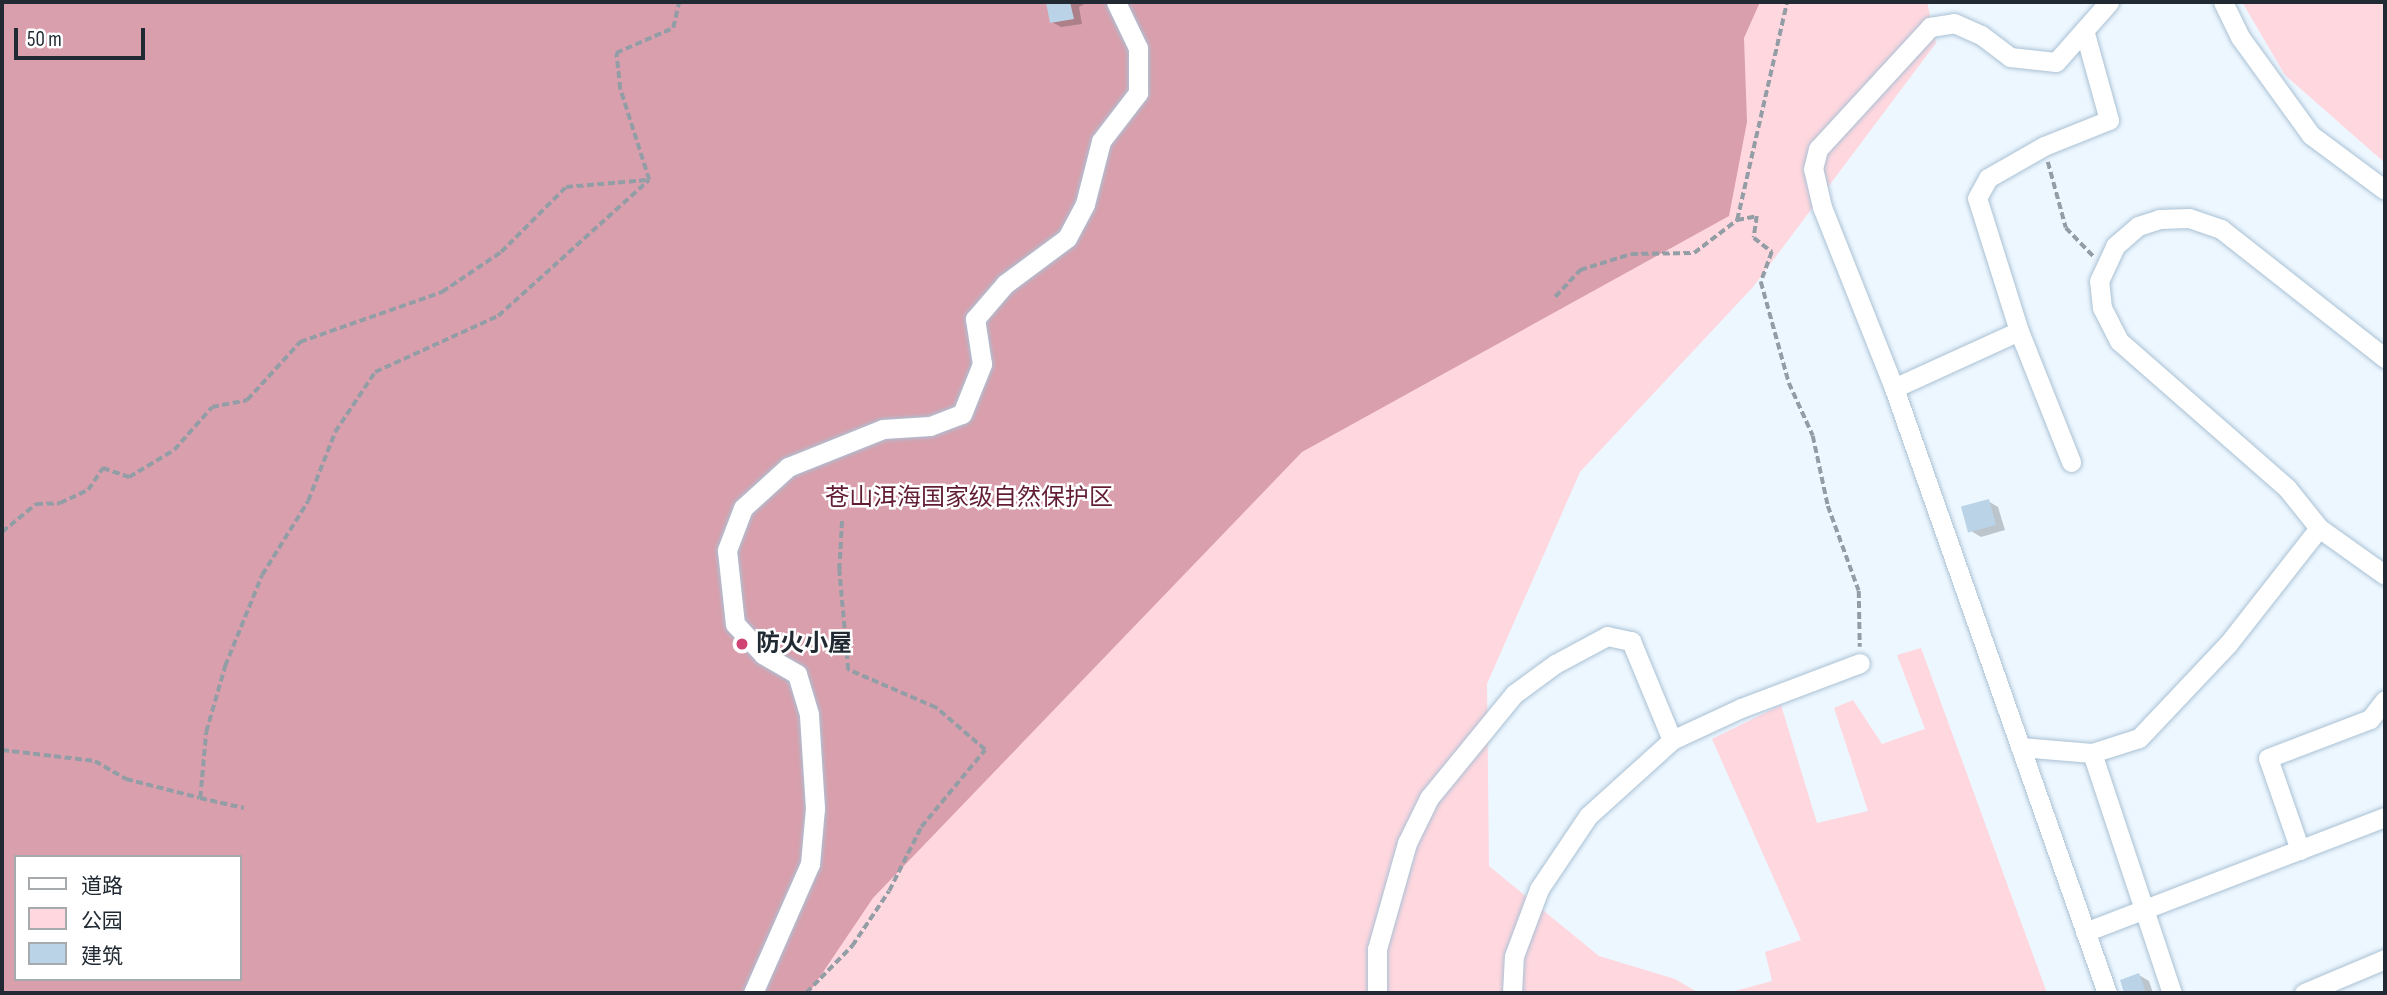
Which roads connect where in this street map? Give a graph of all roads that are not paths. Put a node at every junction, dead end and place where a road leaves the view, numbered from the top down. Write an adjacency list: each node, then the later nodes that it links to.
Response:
1 (1116, 2): 22 (street)
2 (2109, 2): 4 (street)
3 (2223, 2): 5 (street)
4 (2084, 30): 6 (street); 8 (street)
5 (2385, 190)
6 (2019, 331): 8 (street); 9 (street)
7 (2385, 358): 10 (street)
8 (1894, 388): 15 (street)
9 (2071, 462)
10 (2319, 528): 11 (street); 16 (street)
11 (2385, 575)
12 (1860, 663): 14 (street)
13 (2385, 700): 18 (street)
14 (1672, 740): 23 (street); 24 (street)
15 (2020, 747): 16 (street); 20 (street)
16 (2092, 753): 19 (street)
17 (2385, 817): 18 (street)
18 (2300, 850): 19 (street)
19 (2145, 909): 20 (street); 26 (street)
20 (2085, 932): 25 (street)
21 (2385, 959): 27 (street)
22 (753, 993)
23 (1377, 993)
24 (1513, 993)
25 (2107, 993)
26 (2172, 993)
27 (2304, 993)

